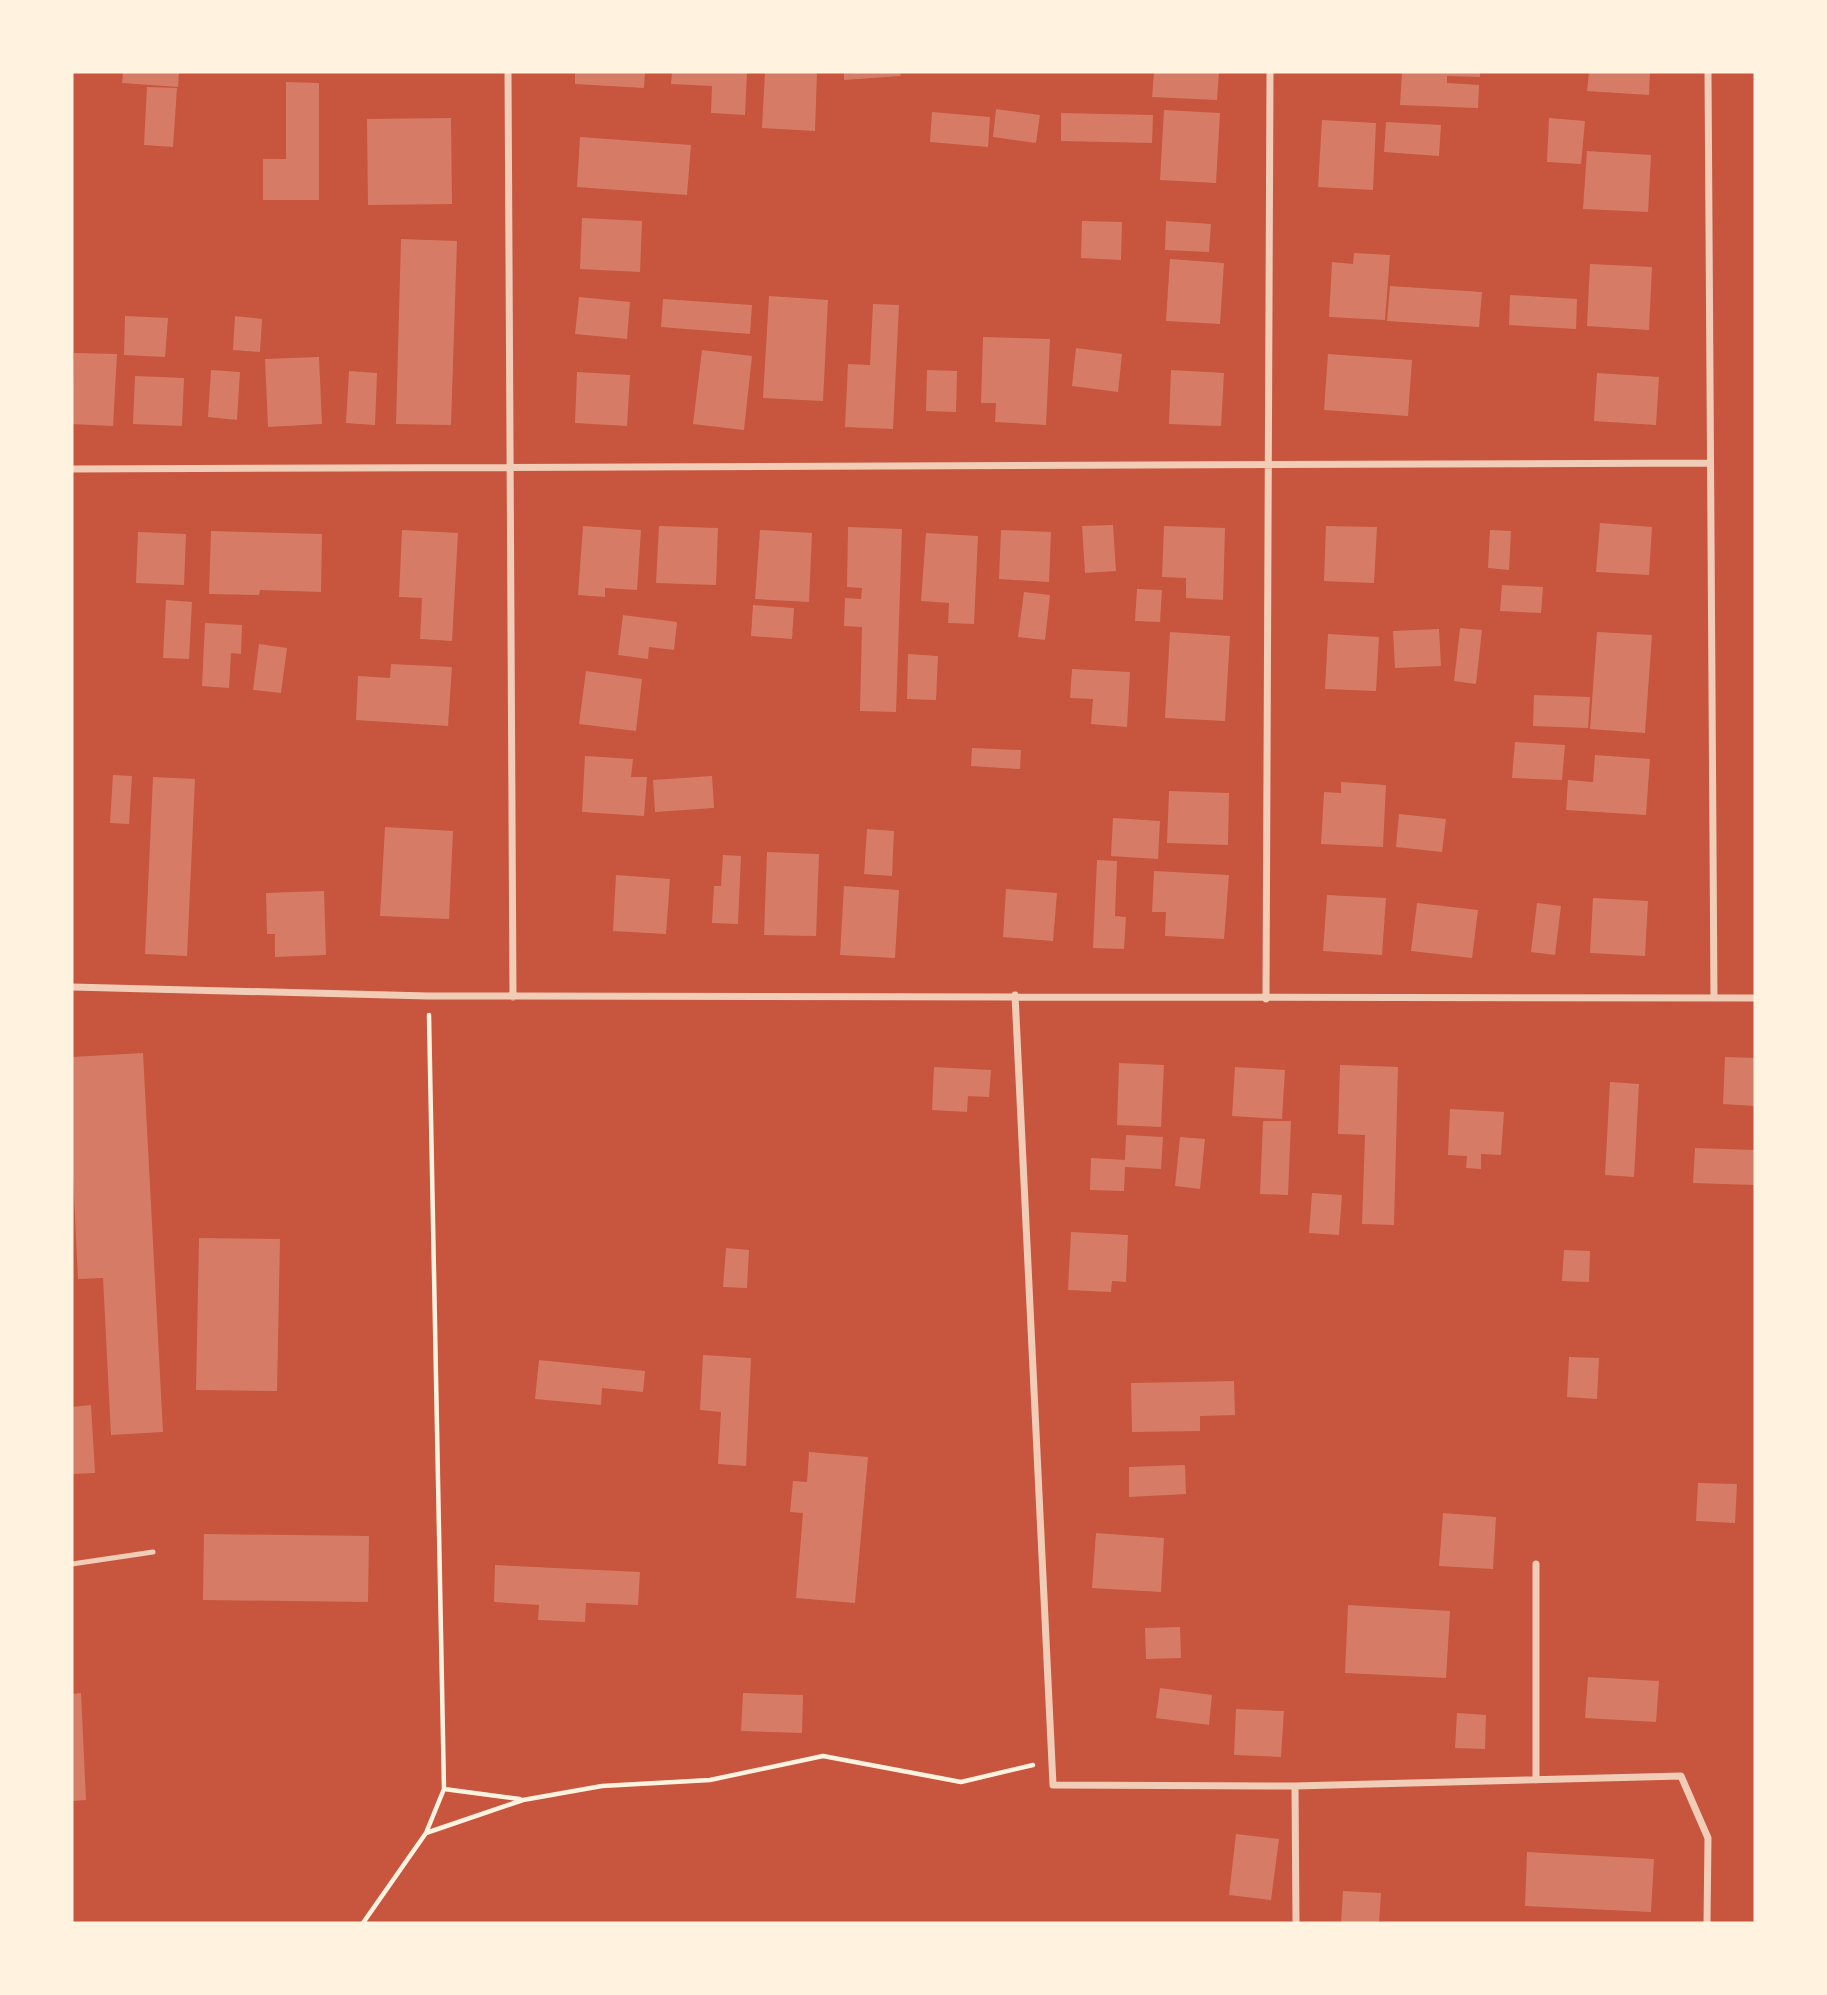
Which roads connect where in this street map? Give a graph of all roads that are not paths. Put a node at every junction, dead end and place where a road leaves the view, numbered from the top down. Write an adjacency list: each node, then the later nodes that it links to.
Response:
1 (508, 72): 6 (street)
2 (1270, 72): 4 (street)
3 (1708, 72): 5 (street)
4 (1269, 463): 5 (street); 6 (street); 13 (street)
5 (1710, 463): 11 (street)
6 (511, 465): 7 (street); 10 (street)
7 (72, 469)
8 (72, 987): 10 (street)
9 (1015, 995): 10 (street); 13 (street); 18 (street)
10 (513, 997)
11 (1714, 998): 12 (street); 13 (street)
12 (1755, 998)
13 (1266, 999)
14 (153, 1552): 15 (lane)
15 (72, 1564)
16 (1536, 1564): 17 (street)
17 (1536, 1780): 18 (street); 20 (street)
18 (1295, 1786): 19 (street)
19 (1296, 1923)
20 (1707, 1923)

